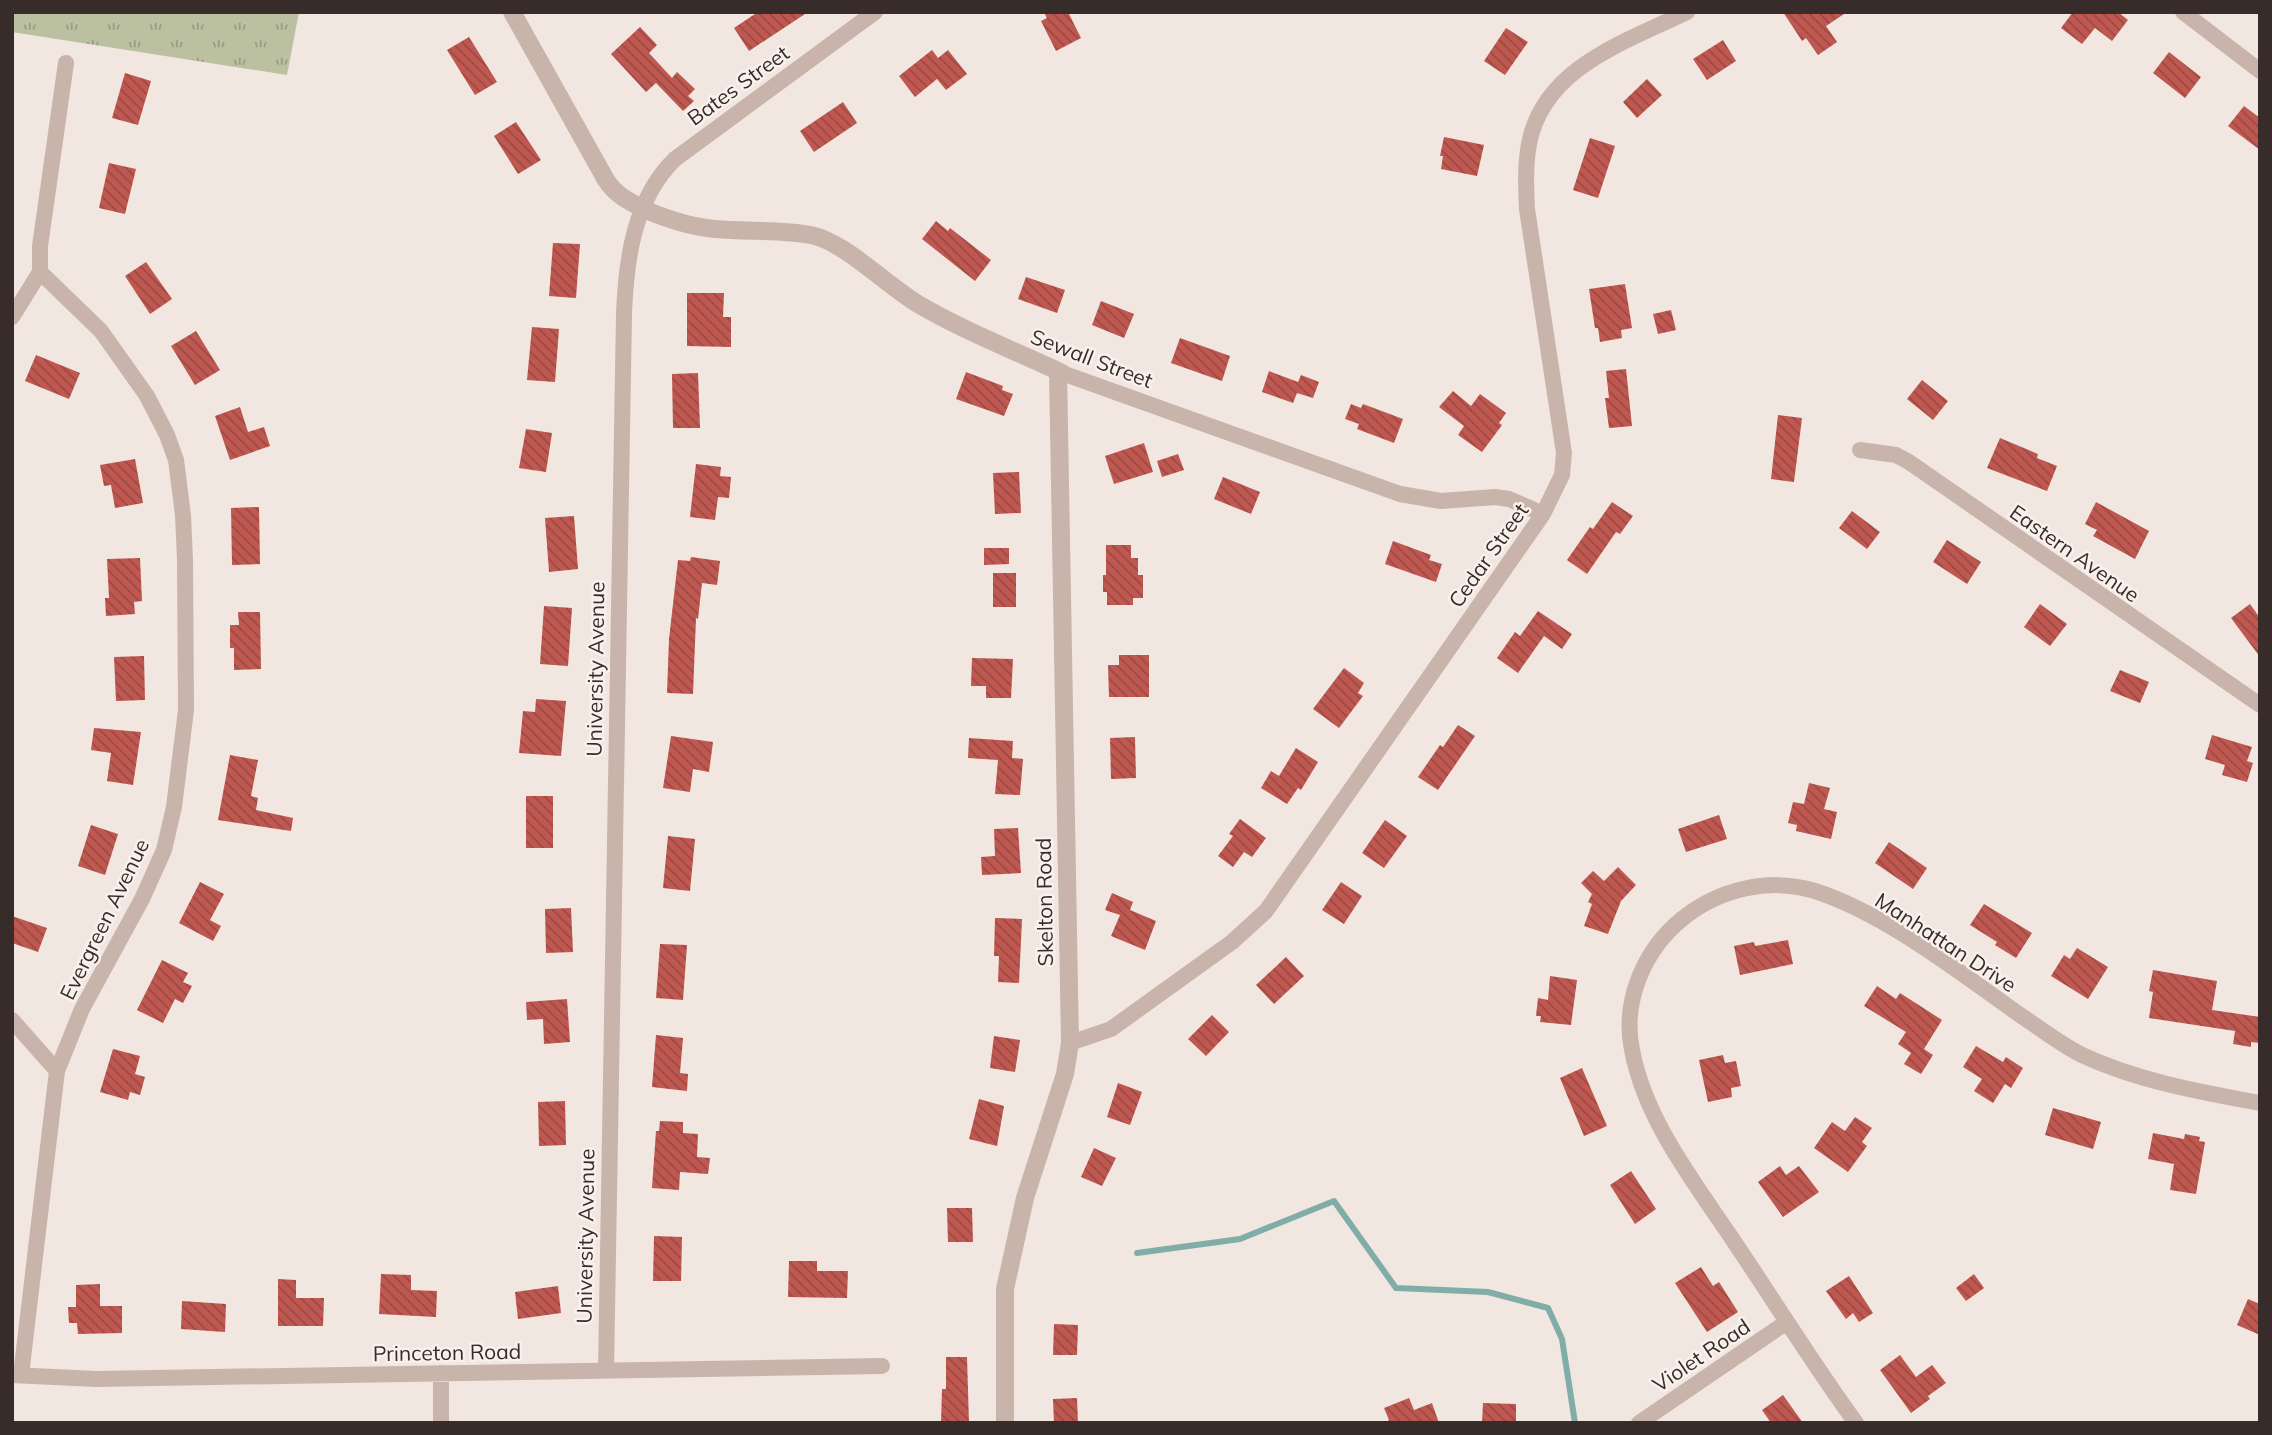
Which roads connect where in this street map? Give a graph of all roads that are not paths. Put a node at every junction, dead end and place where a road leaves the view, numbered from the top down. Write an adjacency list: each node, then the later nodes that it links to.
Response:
1 (512, 12): 7 (street)
2 (875, 12): 7 (street, Bates Street)
3 (1688, 12): 12 (street, Cedar Street)
4 (2183, 12): 6 (street)
5 (66, 63): 8 (street)
6 (2260, 71)
7 (642, 208): 10 (street, Sewall Street); 20 (street, University Avenue)
8 (40, 272): 9 (street); 16 (street, Evergreen Avenue)
9 (12, 317)
10 (1060, 372): 12 (street, Sewall Street); 15 (street, Skelton Road)
11 (1860, 450): 13 (street, Eastern Avenue)
12 (1543, 514): 15 (street, Cedar Street)
13 (2260, 705)
14 (12, 1020): 16 (street)
15 (1070, 1043): 24 (street, Skelton Road)
16 (57, 1071): 22 (street, Evergreen Avenue)
17 (2260, 1103): 18 (street, Manhattan Drive)
18 (1787, 1322): 25 (street, Violet Road); 26 (street, Manhattan Drive)
19 (882, 1366): 20 (street, Princeton Road)
20 (606, 1371): 21 (street, Princeton Road)
21 (441, 1373): 22 (street, Princeton Road); 23 (street)
22 (17, 1375)
23 (441, 1423)
24 (1005, 1423)
25 (1639, 1423)
26 (1856, 1423)

